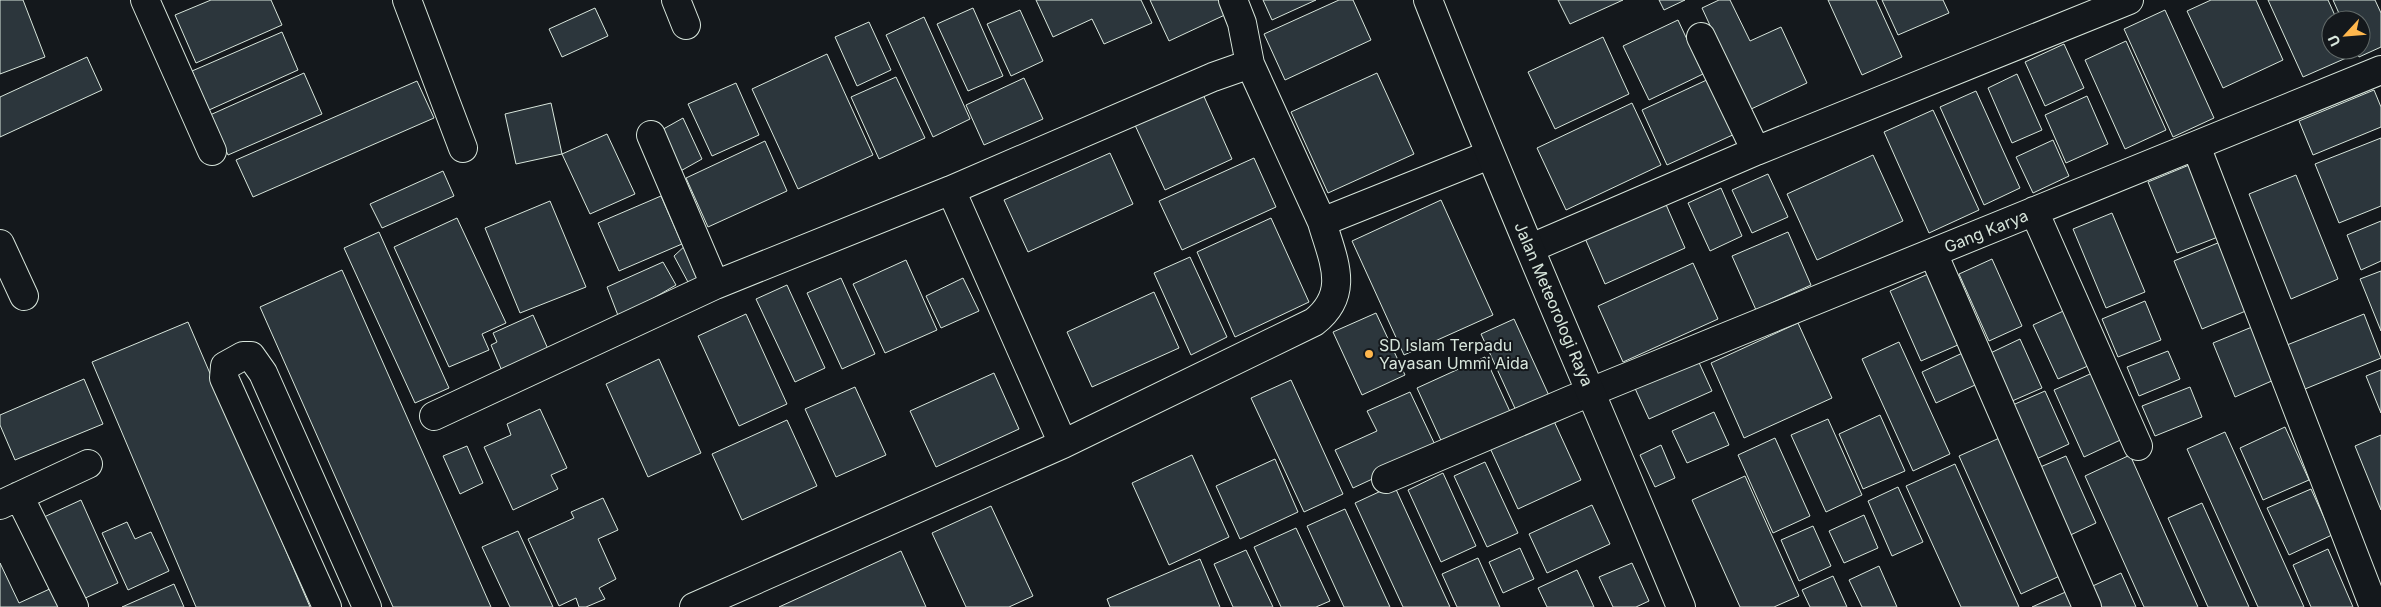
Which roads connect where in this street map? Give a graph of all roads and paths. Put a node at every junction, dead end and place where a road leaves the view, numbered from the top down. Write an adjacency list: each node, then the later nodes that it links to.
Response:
1 (145, 0): 14 (street)
2 (407, 0): 13 (street)
3 (676, 0): 7 (street)
4 (1233, 0): 9 (street)
5 (1428, 0): 16 (street, Jalan Meteorologi Raya)
6 (2129, 0): 15 (street)
7 (686, 25)
8 (1701, 37): 15 (street)
9 (1250, 64): 17 (street); 19 (street)
10 (2380, 72): 12 (street, Gang Karya)
11 (651, 135): 23 (street)
12 (2196, 146): 18 (street, Gang Karya); 38 (street)
13 (463, 148)
14 (212, 151)
15 (1756, 151): 21 (street)
16 (1489, 154): 19 (street); 21 (street, Jalan Meteorologi Raya)
17 (951, 190): 23 (street); 27 (street)
18 (2034, 211): 22 (street, Gang Karya); 28 (street)
19 (1322, 222): 27 (street)
20 (0, 244): 24 (street)
21 (1531, 248): 25 (street, Jalan Meteorologi Raya)
22 (1933, 253): 25 (street, Gang Karya); 37 (street)
23 (715, 285): 26 (street)
24 (24, 296)
25 (1592, 392): 30 (street, Gang Karya); 36 (street, Jalan Meteorologi Raya)
26 (434, 416)
27 (1063, 444): 35 (street)
28 (2138, 446)
29 (88, 464): 31 (street)
30 (1386, 480)
31 (10, 501): 32 (street)
32 (74, 607)
33 (327, 607): 34 (street)
34 (367, 607)
35 (694, 607)
36 (1681, 607)
37 (2087, 607)
38 (2374, 607)

